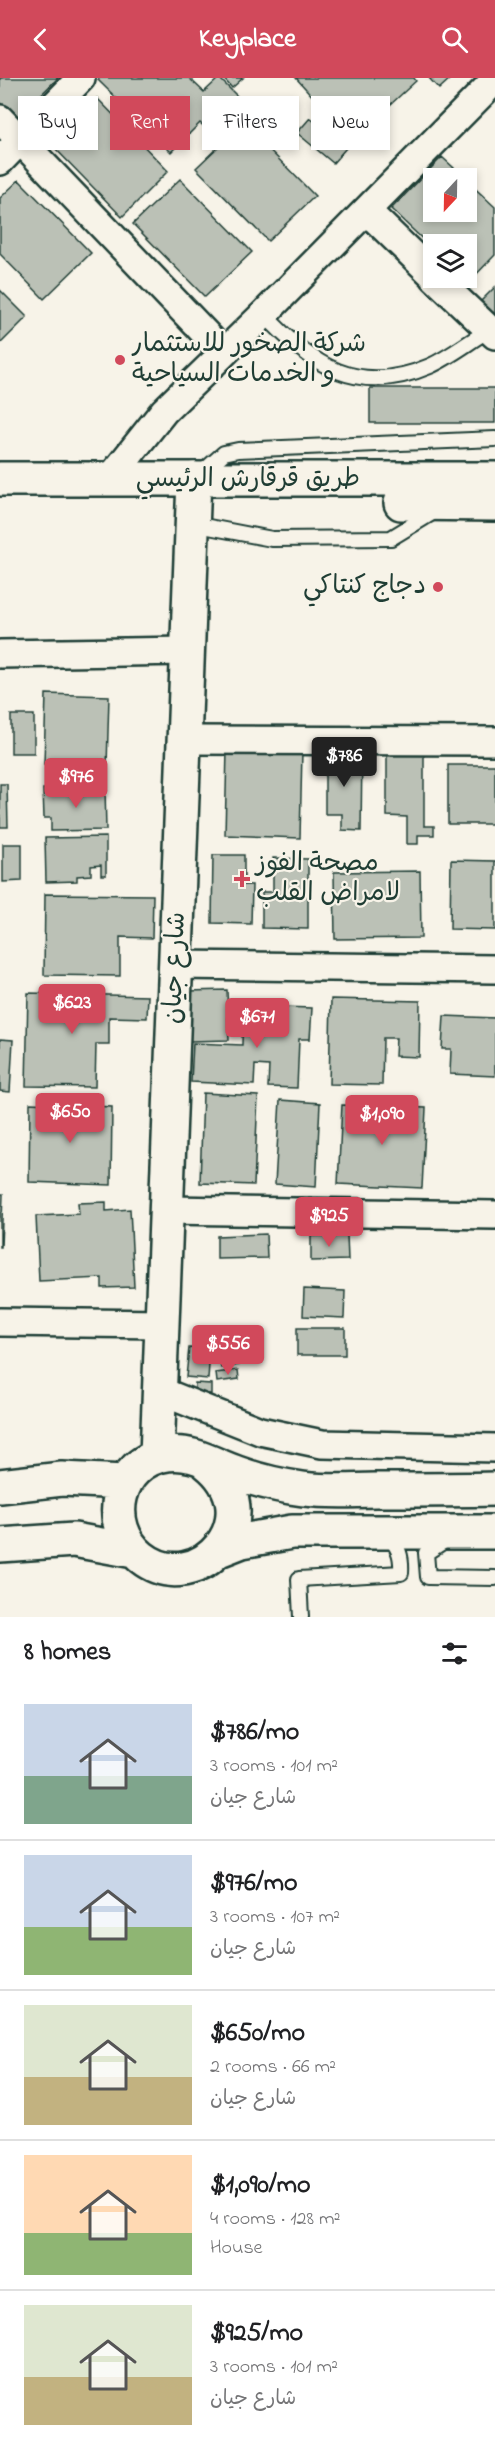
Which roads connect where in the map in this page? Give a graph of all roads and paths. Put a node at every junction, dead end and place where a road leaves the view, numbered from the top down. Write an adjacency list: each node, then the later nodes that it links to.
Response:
1 (81, 78): 3 (street)
2 (495, 80): 9 (street)
3 (63, 96)
4 (0, 119): 5 (street)
5 (18, 136)
6 (18, 142): 8 (street)
7 (31, 150): 14 (street)
8 (0, 161)
9 (367, 211): 10 (street); 12 (street)
10 (423, 266)
11 (446, 288): 13 (street)
12 (264, 314): 13 (lane); 14 (street)
13 (492, 332)
14 (223, 352): 18 (street)
15 (495, 439): 19 (lane)
16 (0, 479): 18 (street, طريق قرقارش الرئيسي)
17 (495, 479): 19 (street, طريق قرقارش الرئيسي)
18 (109, 480): 19 (street, طريق قرقارش الرئيسي)
19 (194, 501): 20 (street, طريق قرقارش الرئيسي); 21 (street, طريق قرقارش الرئيسي); 22 (street, شارع جيان)
20 (0, 502)
21 (495, 504)
22 (188, 651): 23 (street); 24 (street, شارع جيان)
23 (0, 654)
24 (185, 740): 25 (street); 26 (street, شارع جيان)
25 (495, 741)
26 (176, 965): 27 (street); 28 (street, شارع جيان)
27 (495, 969)
28 (167, 1210): 29 (street); 31 (street, شارع جيان)
29 (495, 1215)
30 (0, 1322): 31 (street)
31 (163, 1324): 32 (street, شارع جيان)
32 (160, 1391): 33 (street); 34 (street, شارع جيان)
33 (495, 1448)
34 (157, 1456): 35 (street); 36 (street)
35 (206, 1462): 38 (street); 43 (street)
36 (125, 1482): 37 (street); 44 (street)
37 (0, 1486)
38 (495, 1489)
39 (383, 1532): 40 (street); 43 (street); 46 (lane)
40 (460, 1532): 41 (street); 45 (lane)
41 (495, 1533)
42 (0, 1545): 44 (street)
43 (219, 1550): 44 (street)
44 (134, 1551)
45 (495, 1578)
46 (301, 1617)

